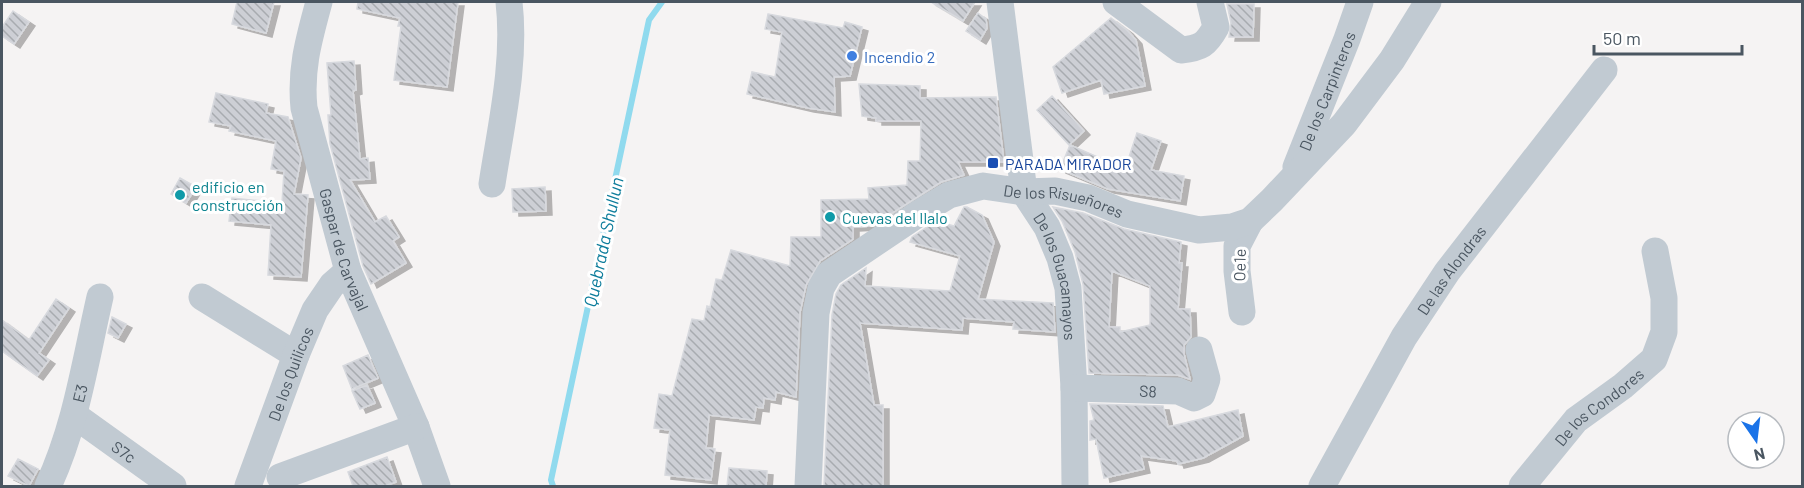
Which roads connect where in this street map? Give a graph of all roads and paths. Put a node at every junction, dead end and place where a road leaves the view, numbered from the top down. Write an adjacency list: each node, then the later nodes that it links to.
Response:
1 (319, 2): 14 (street, Gaspar de Carvajal)
2 (509, 2): 10 (street)
3 (1000, 2): 11 (street, De los Guacamayos)
4 (1116, 2): 5 (street)
5 (1210, 2)
6 (1360, 2): 9 (street, De los Carpinteros)
7 (1428, 2): 9 (street, De los Risueñores)
8 (1604, 70): 30 (street, De las Alondras)
9 (1291, 180): 12 (street, De los Risueñores)
10 (492, 184)
11 (1024, 192): 12 (street, De los Risueñores); 20 (street, De los Guacamayos); 28 (street, De los Risueñores)
12 (1250, 220): 17 (street, Oe1e)
13 (1655, 251): 31 (street, De los Condores)
14 (348, 271): 19 (street, De los Quilicos); 22 (street, Gaspar de Carvajal)
15 (100, 297): 21 (street, E3)
16 (202, 297): 19 (street)
17 (1242, 312)
18 (1199, 350): 20 (street, S8)
19 (296, 355): 26 (street, De los Quilicos)
20 (1074, 388): 29 (street, De los Guacamayos)
21 (74, 415): 24 (street, E3); 25 (street, S7c)
22 (417, 427): 23 (street); 27 (street, Gaspar de Carvajal)
23 (280, 477)
24 (48, 486)
25 (173, 486)
26 (248, 486)
27 (437, 486)
28 (808, 486)
29 (1075, 486)
30 (1322, 486)
31 (1521, 486)

